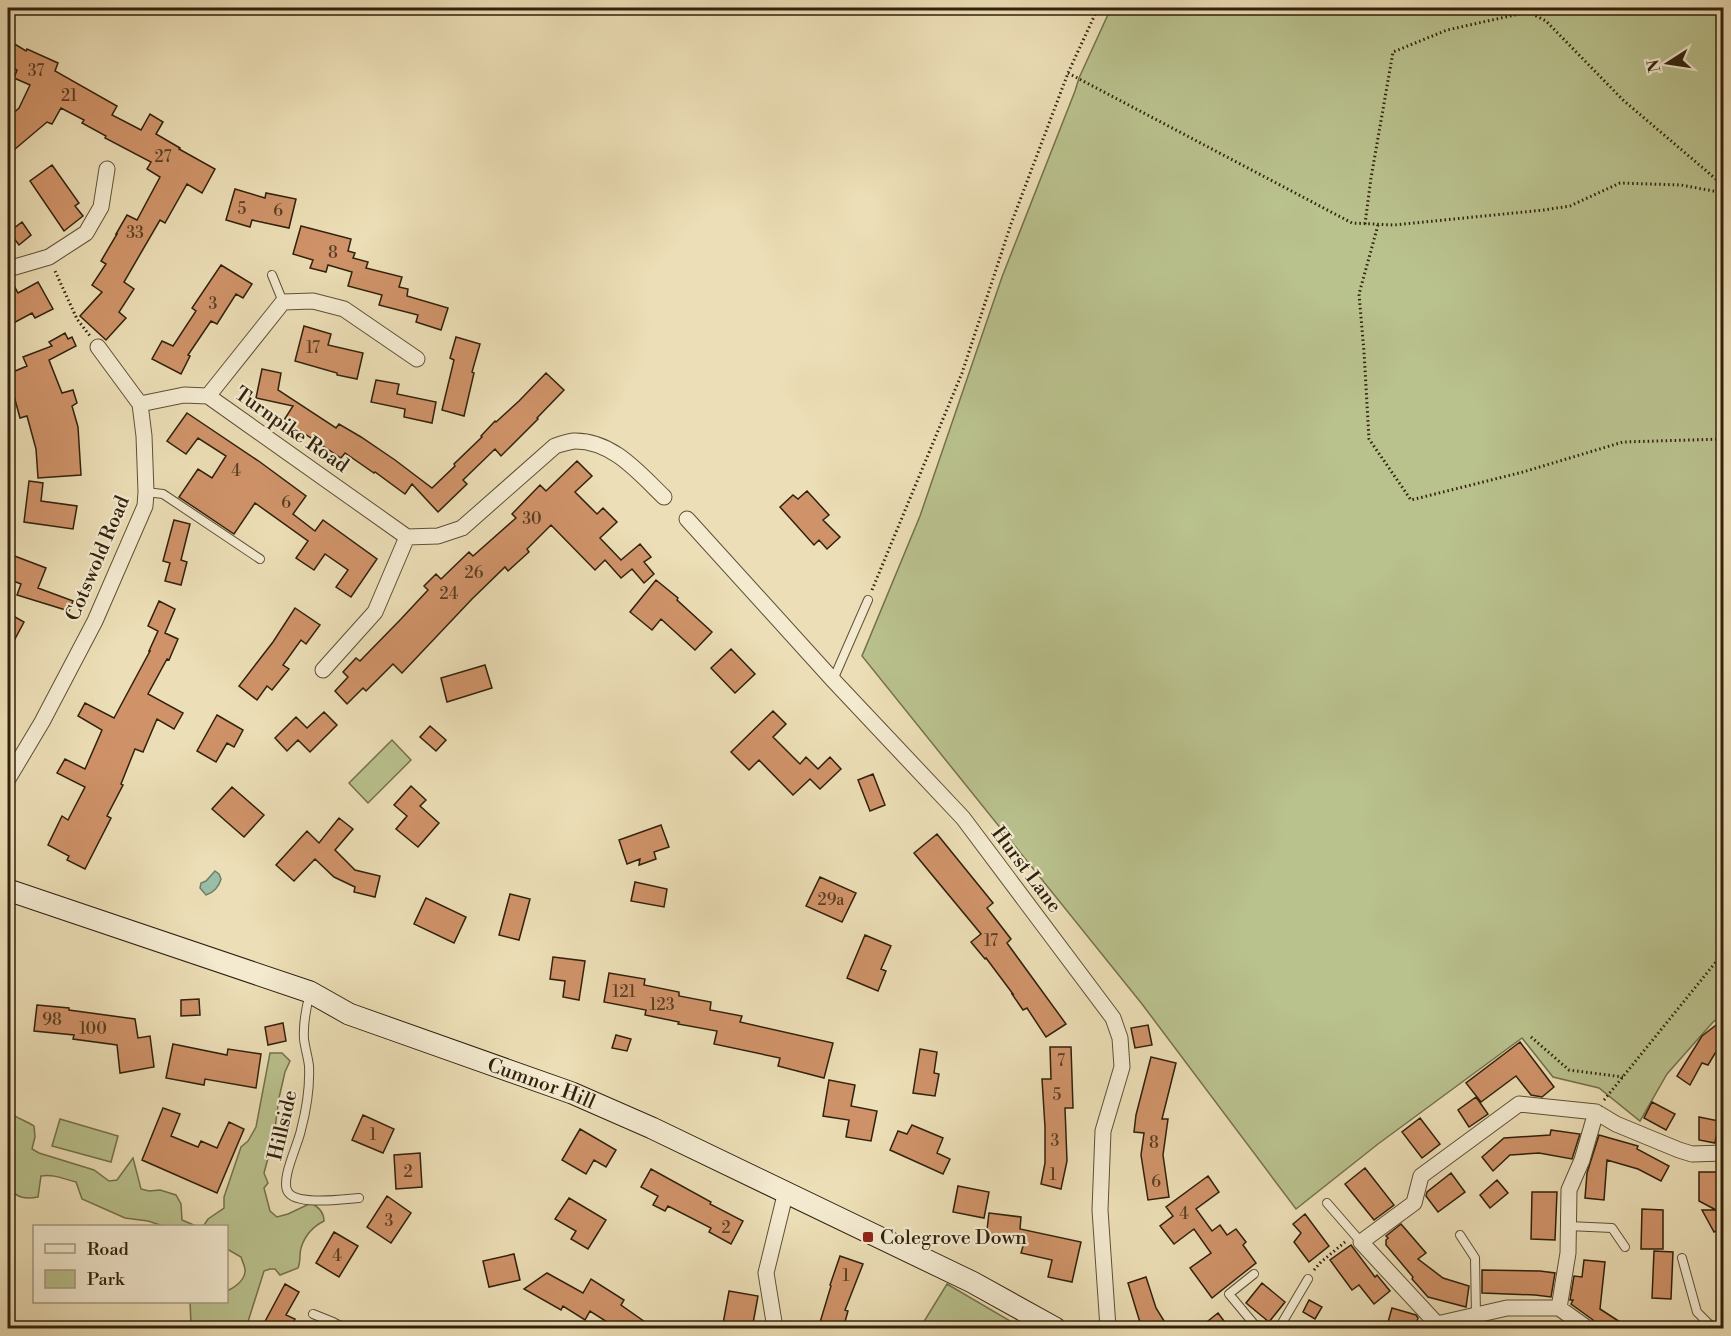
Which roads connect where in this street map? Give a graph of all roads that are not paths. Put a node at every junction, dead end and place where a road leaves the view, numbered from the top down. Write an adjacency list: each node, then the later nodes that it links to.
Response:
1 (107, 169): 2 (street)
2 (8, 268)
3 (272, 275): 4 (lane)
4 (283, 302): 6 (street); 7 (street)
5 (98, 347): 8 (street, Cotswold Road)
6 (417, 359)
7 (208, 396): 8 (street, Turnpike Road); 12 (street, Turnpike Road)
8 (140, 404): 9 (street, Cotswold Road)
9 (146, 492): 13 (lane); 17 (street, Cotswold Road)
10 (664, 497): 12 (street)
11 (687, 519): 16 (street, Hurst Lane)
12 (407, 537): 15 (street)
13 (261, 559)
14 (868, 600): 16 (lane)
15 (323, 670)
16 (833, 680): 39 (street, Hurst Lane)
17 (8, 779)
18 (8, 890): 19 (street, Cumnor Hill)
19 (310, 992): 22 (street, Cumnor Hill); 23 (lane, Hillside)
20 (1596, 1112): 21 (street); 25 (street); 27 (street)
21 (1724, 1153)
22 (786, 1191): 37 (street); 38 (street, Cumnor Hill)
23 (359, 1198)
24 (1327, 1203): 27 (lane)
25 (1568, 1226): 28 (lane); 32 (street)
26 (1460, 1235): 34 (lane)
27 (1358, 1238): 35 (street)
28 (1625, 1247)
29 (1682, 1258): 43 (lane)
30 (1254, 1274): 40 (lane)
31 (1308, 1279): 41 (lane)
32 (1559, 1308): 34 (street); 42 (street)
33 (313, 1314): 36 (lane)
34 (1476, 1315): 35 (street)
35 (1436, 1326)
36 (344, 1329)
37 (775, 1329)
38 (1055, 1329)
39 (1108, 1329)
40 (1267, 1329)
41 (1279, 1329)
42 (1587, 1329)
43 (1713, 1329)

